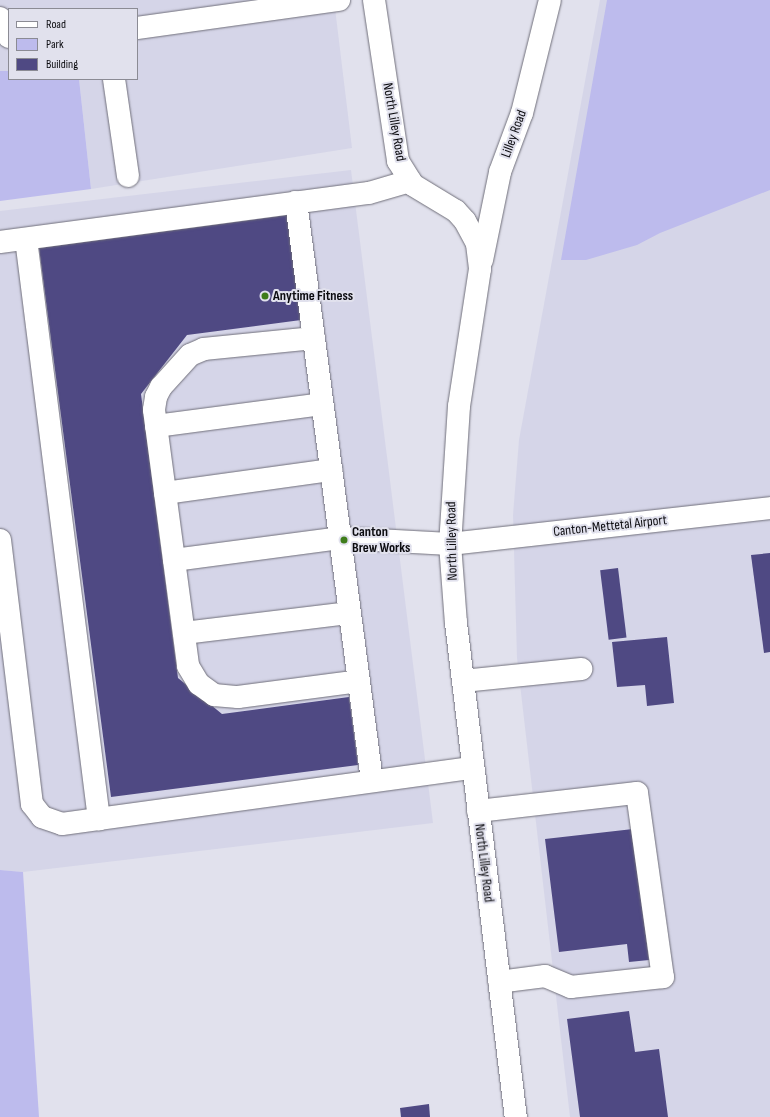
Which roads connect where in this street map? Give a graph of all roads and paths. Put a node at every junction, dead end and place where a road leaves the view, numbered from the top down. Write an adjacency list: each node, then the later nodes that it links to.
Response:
1 (339, 0): 4 (street)
2 (374, 0): 10 (street, North Lilley Road)
3 (550, 0): 14 (street, Lilley Road)
4 (283, 4): 6 (street)
5 (0, 18): 7 (street)
6 (138, 28)
7 (8, 35)
8 (114, 80): 9 (street)
9 (128, 176)
10 (410, 181): 11 (street); 14 (street, North Lilley Road)
11 (296, 202): 12 (street); 15 (street)
12 (26, 239): 13 (street); 33 (street)
13 (0, 242)
14 (480, 269): 23 (street, North Lilley Road)
15 (314, 338): 16 (street); 17 (street)
16 (322, 404): 17 (street); 18 (street)
17 (156, 426): 19 (street)
18 (331, 470): 19 (street); 21 (street)
19 (165, 493): 24 (street)
20 (770, 508): 23 (street, Canton-Mettetal Airport)
21 (340, 538): 23 (street, Canton-Mettetal Airport); 24 (street, Canton-Mettetal Airport); 25 (street)
22 (0, 540): 33 (street)
23 (450, 544): 29 (street, North Lilley Road)
24 (174, 560): 26 (street)
25 (350, 613): 26 (street); 28 (street)
26 (184, 633): 28 (street)
27 (581, 668): 29 (street)
28 (359, 681): 31 (street)
29 (463, 681): 30 (street, North Lilley Road)
30 (473, 768): 31 (street); 32 (street, North Lilley Road)
31 (372, 781): 33 (street)
32 (478, 811): 34 (street, North Lilley Road); 34 (street)
33 (100, 819)
34 (499, 982): 35 (street, North Lilley Road)
35 (516, 1117)

